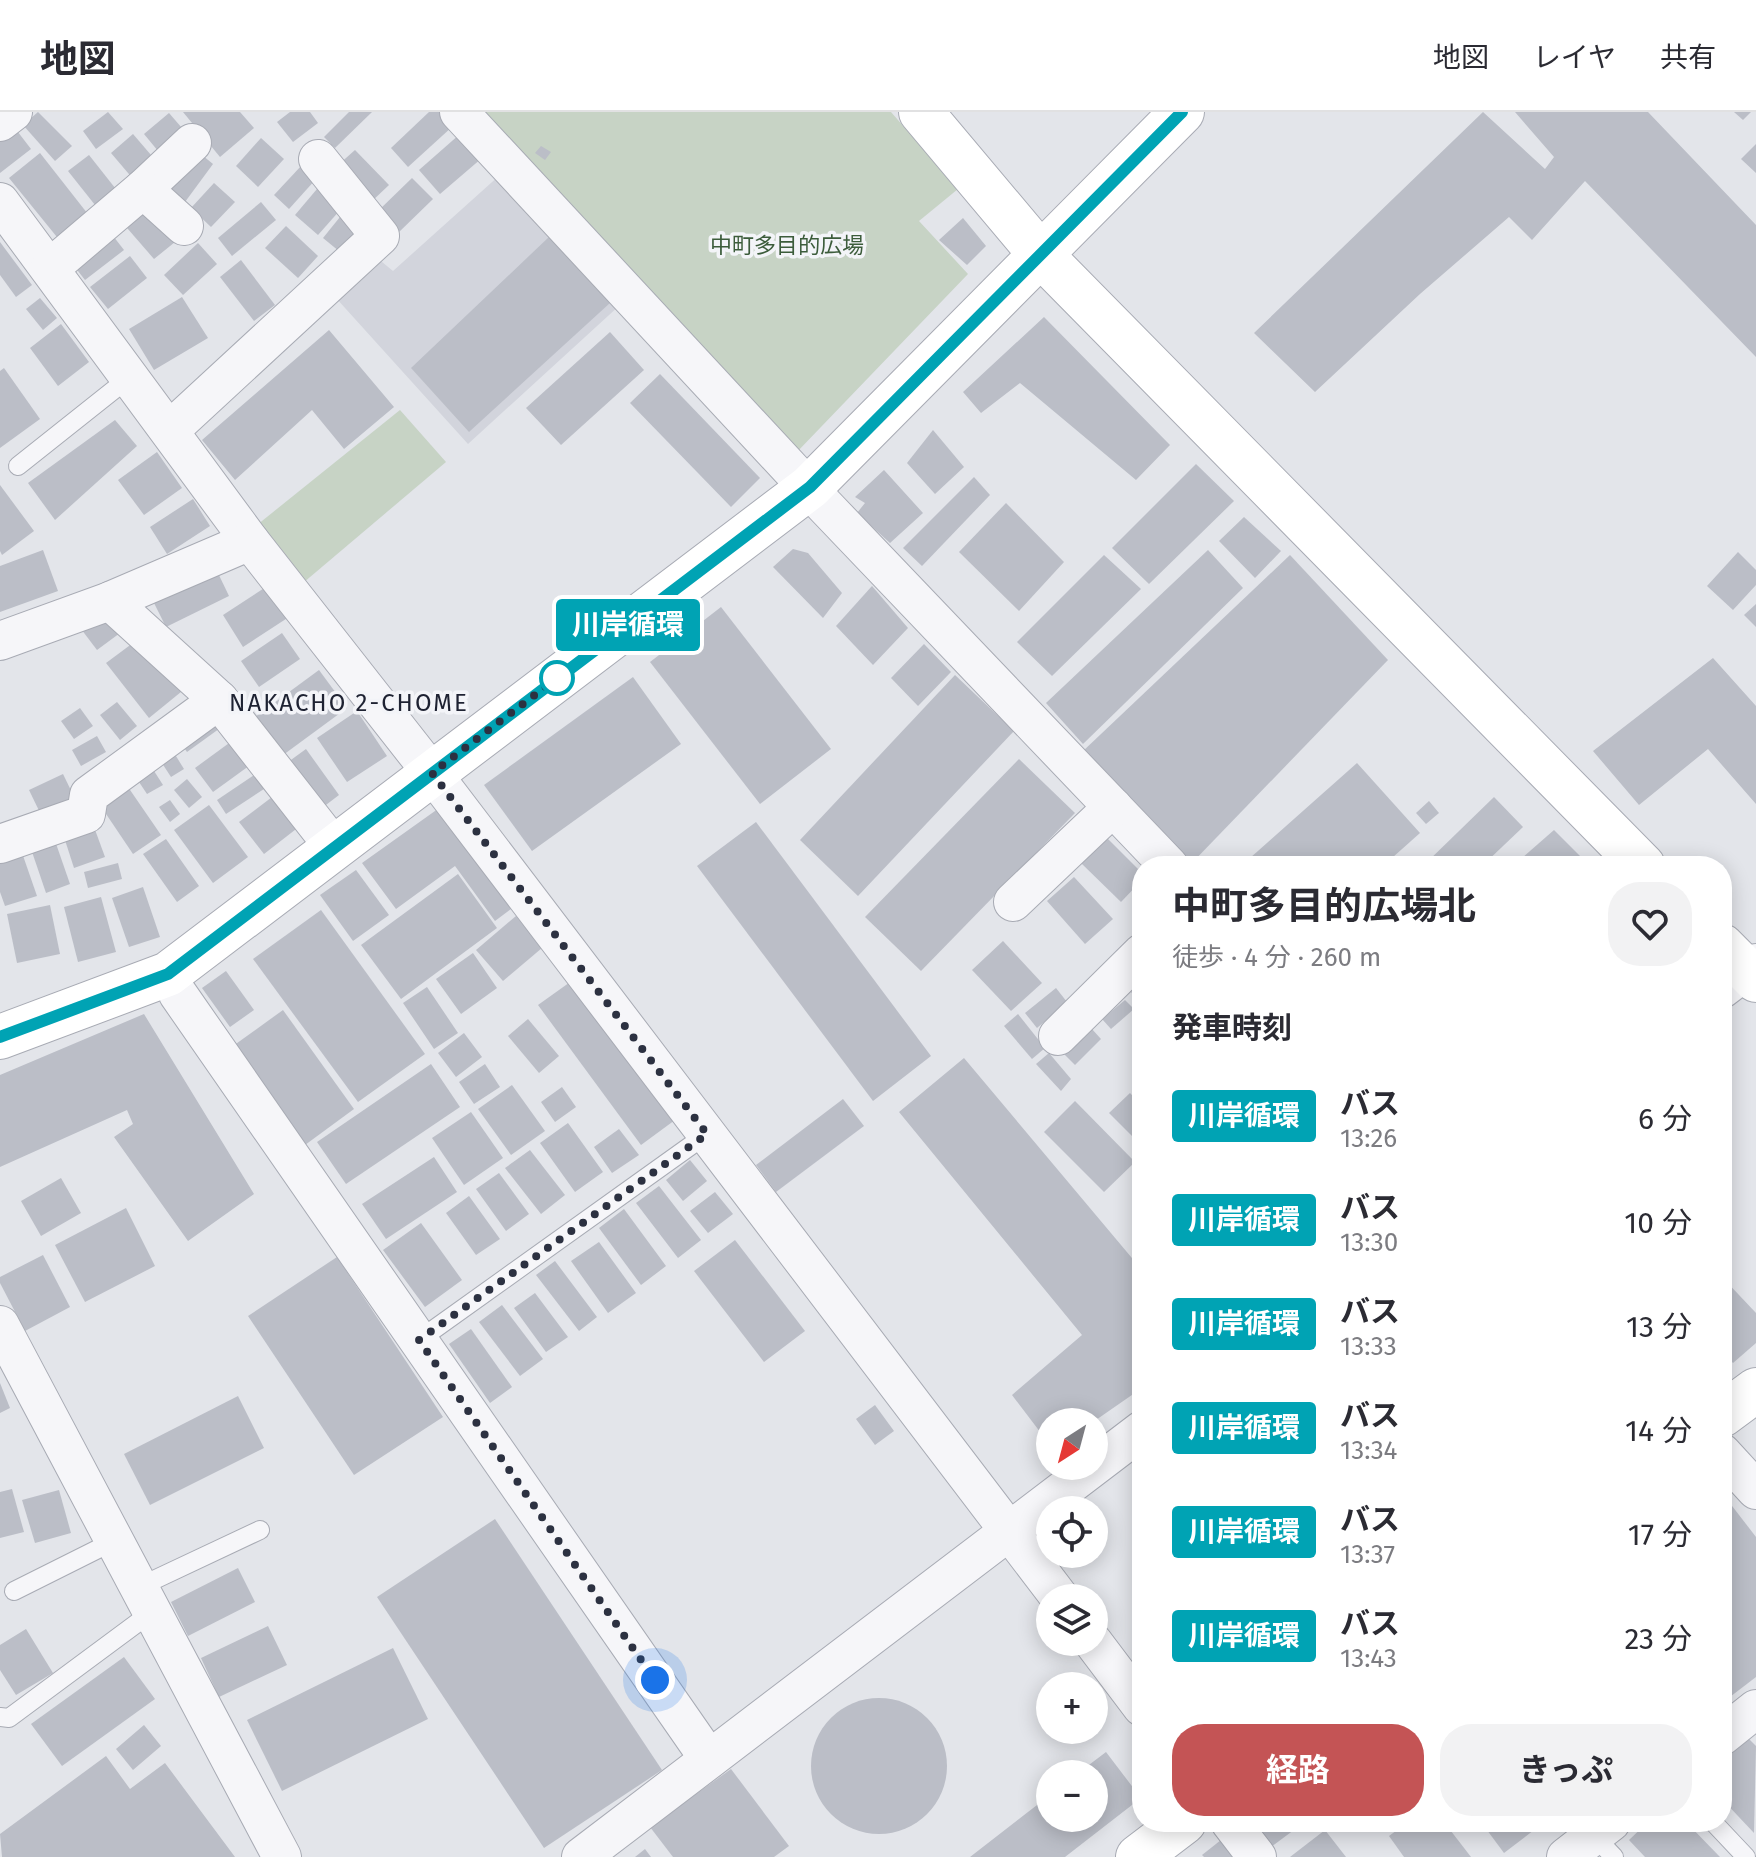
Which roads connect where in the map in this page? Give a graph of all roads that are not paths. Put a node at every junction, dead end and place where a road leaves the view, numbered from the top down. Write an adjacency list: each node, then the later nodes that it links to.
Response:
1 (13, 112): 5 (street)
2 (459, 112): 16 (street)
3 (921, 112): 11 (street)
4 (1182, 112): 11 (street)
5 (0, 122)
6 (192, 143): 8 (street)
7 (318, 159): 14 (street)
8 (143, 189): 10 (street); 12 (street)
9 (0, 202): 12 (street)
10 (184, 226)
11 (1042, 256): 16 (street); 26 (street)
12 (50, 268): 13 (street)
13 (130, 377): 14 (street); 15 (lane)
14 (170, 430): 17 (street)
15 (18, 466)
16 (810, 487): 21 (street); 22 (street)
17 (250, 541): 18 (street); 21 (street)
18 (110, 601): 19 (street); 20 (street)
19 (0, 641)
20 (219, 700): 23 (street); 24 (street)
21 (432, 773): 24 (street); 32 (street)
22 (1113, 807): 25 (street); 27 (street)
23 (0, 844)
24 (334, 847): 31 (street)
25 (1160, 856)
26 (1633, 856)
27 (1013, 902)
28 (1132, 963): 30 (street)
29 (178, 994): 34 (street)
30 (1058, 1036)
31 (0, 1037)
32 (707, 1134): 34 (lane); 41 (street)
33 (0, 1325): 42 (street)
34 (419, 1340): 51 (street)
35 (1756, 1390): 36 (street)
36 (1732, 1408)
37 (1132, 1438): 41 (street)
38 (1732, 1464): 39 (street)
39 (1756, 1490)
40 (260, 1530): 45 (lane)
41 (1009, 1530): 43 (street); 51 (street)
42 (114, 1541): 44 (lane); 45 (street)
43 (1050, 1584)
44 (14, 1591)
45 (145, 1600): 49 (lane); 55 (street)
46 (1104, 1656): 47 (street)
47 (1132, 1694)
48 (1755, 1712): 50 (street)
49 (0, 1717)
50 (1732, 1729)
51 (709, 1759): 56 (street)
52 (1171, 1832): 57 (street)
53 (1238, 1832): 58 (street)
54 (1722, 1832): 59 (lane)
55 (282, 1857)
56 (581, 1857)
57 (1138, 1857)
58 (1257, 1857)
59 (1746, 1857)

